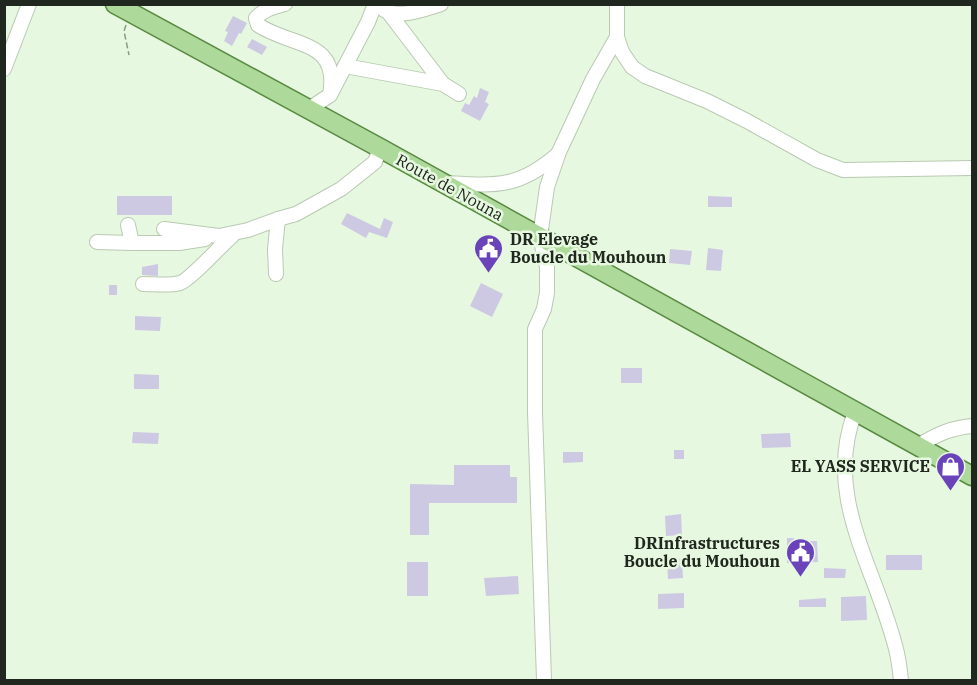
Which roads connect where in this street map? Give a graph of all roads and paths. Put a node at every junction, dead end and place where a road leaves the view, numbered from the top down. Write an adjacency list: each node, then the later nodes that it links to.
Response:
1 (29, 4): 11 (street)
2 (285, 4): 14 (street)
3 (375, 4): 7 (street); 10 (street)
4 (441, 4): 7 (street)
5 (617, 4): 8 (street)
6 (123, 8): 9 (path); 15 (main road, Route de Nouna)
7 (388, 13): 12 (street)
8 (617, 37): 17 (street); 18 (street)
9 (129, 55)
10 (345, 66): 12 (street); 14 (street)
11 (4, 69)
12 (443, 84): 13 (street)
13 (459, 94)
14 (330, 95): 15 (street)
15 (309, 109): 16 (main road, Route de Nouna)
16 (380, 148): 19 (main road, Route de Nouna); 20 (street)
17 (559, 152): 19 (street); 25 (street)
18 (972, 168)
19 (443, 183): 25 (main road, Route de Nouna)
20 (278, 219): 23 (street); 28 (street)
21 (128, 225): 27 (street)
22 (164, 229): 24 (street)
23 (236, 232): 24 (street); 29 (street)
24 (219, 236): 27 (street)
25 (540, 237): 30 (main road, Route de Nouna); 34 (street)
26 (97, 242): 27 (street)
27 (132, 243)
28 (276, 274)
29 (143, 284)
30 (855, 412): 32 (main road, Route de Nouna); 35 (street)
31 (972, 426): 32 (street)
32 (918, 446): 33 (main road, Route de Nouna)
33 (972, 476)
34 (544, 681)
35 (901, 681)

